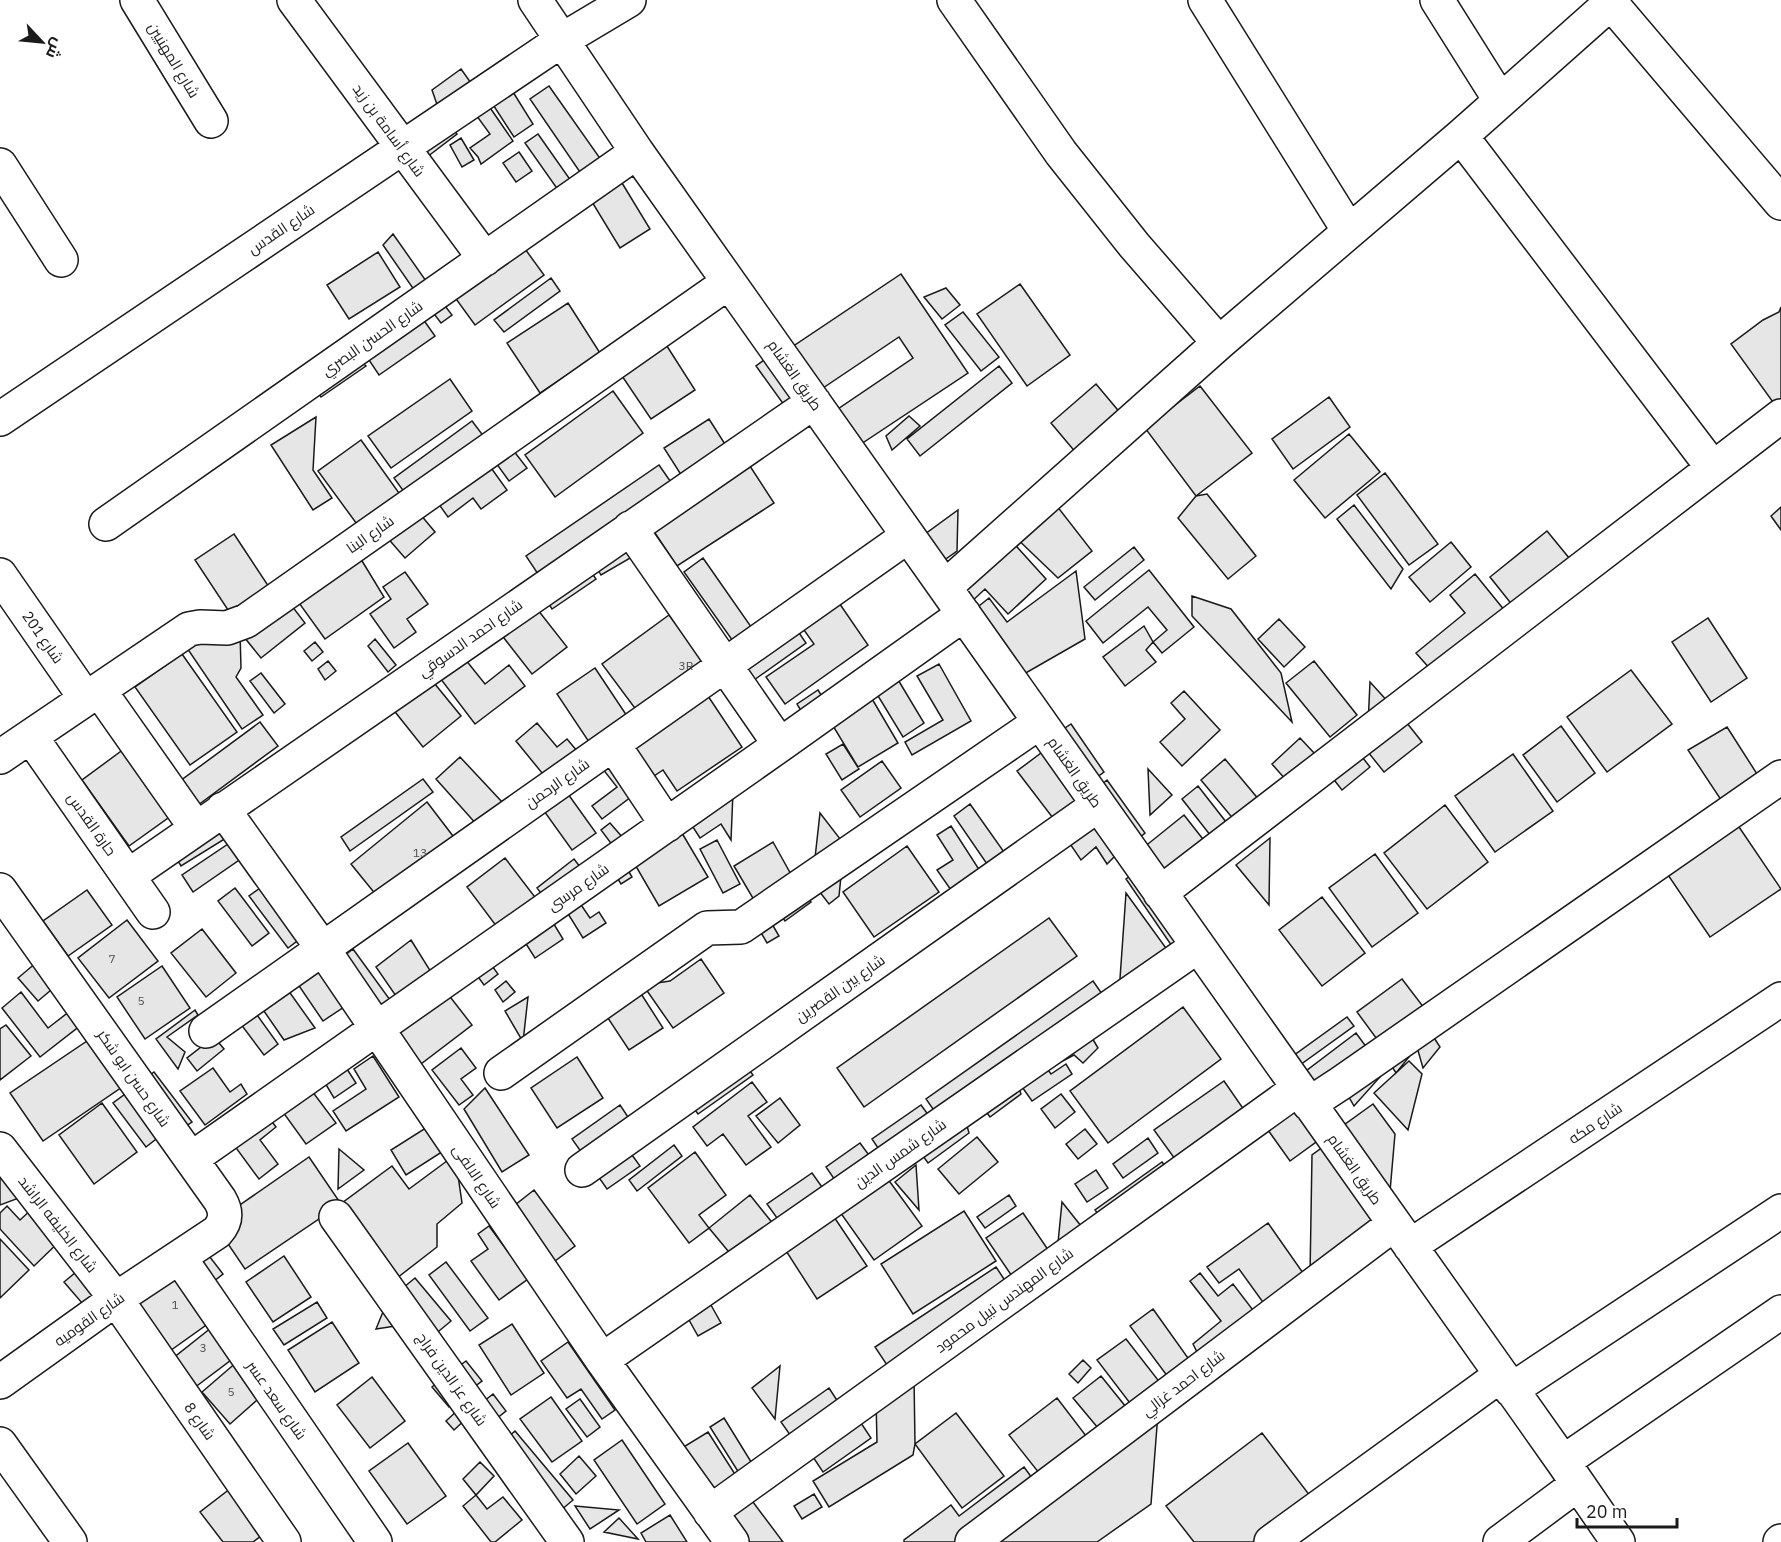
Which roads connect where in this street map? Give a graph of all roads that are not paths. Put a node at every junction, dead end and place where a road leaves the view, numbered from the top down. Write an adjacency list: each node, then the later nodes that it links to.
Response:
1 (137, 0): 11 (street, شارع المهنيين)
2 (294, 0): 13 (street, شارع أسامة بن زيد)
3 (535, 0): 9 (street, طريق الغشام)
4 (629, 0): 9 (street, شارع القدس)
5 (954, 0): 21 (street)
6 (1205, 0): 17 (street)
7 (1437, 0): 10 (street)
8 (1613, 1): 10 (street); 16 (street)
9 (562, 40): 13 (street, شارع القدس); 14 (street, طريق الغشام)
10 (1500, 100): 12 (street)
11 (211, 121)
12 (1461, 136): 17 (street); 25 (street)
13 (402, 147): 18 (street, شارع أسامة بن زيد); 24 (street, شارع القدس)
14 (638, 152): 18 (street, شارع الحسن البصري); 20 (street, طريق الغشام)
15 (0, 165): 19 (street)
16 (1781, 203)
17 (1349, 231): 21 (street)
18 (485, 259): 26 (street, شارع الحسن البصري)
19 (61, 260)
20 (729, 282): 22 (street, طريق الغشام); 33 (street, شارع البنا)
21 (1220, 343): 30 (street)
22 (814, 402): 27 (street, شارع احمد الدسوقي); 28 (street, طريق الغشام)
23 (1781, 416): 25 (street)
24 (0, 419)
25 (1713, 468): 46 (street)
26 (106, 524)
27 (630, 528): 32 (street); 41 (street, شارع احمد الدسوقي)
28 (909, 536): 30 (street, طريق الغشام); 32 (street, شارع الرحمن)
29 (0, 575): 33 (street, شارع 201)
30 (945, 587): 31 (street, طريق الغشام)
31 (964, 614): 34 (street, طريق الغشام); 37 (street, شارع مرسى)
32 (725, 665): 36 (street, شارع الرحمن); 37 (street)
33 (93, 694): 35 (street, شارع البنا); 43 (street, شارع 201)
34 (1040, 722): 40 (street, طريق الغشام); 53 (street)
35 (31, 737): 38 (street, شارع البنا); 44 (street, حارة القدس)
36 (613, 744): 42 (street); 49 (street, شارع الرحمن)
37 (780, 745): 42 (street, شارع مرسى)
38 (0, 757)
39 (1781, 777): 54 (street, شارع المهندس نبيل محمود)
40 (1098, 805): 46 (street, طريق الغشام); 57 (street, شارع بين القصرين)
41 (223, 809): 43 (street, شارع احمد الدسوقي); 49 (street, شارع الالفى)
42 (667, 825): 51 (street, شارع مرسى)
43 (196, 828): 44 (street, شارع احمد الدسوقي)
44 (128, 876): 47 (street, حارة القدس)
45 (0, 890): 56 (street, شارع حسن ابو شكر)
46 (1160, 892): 48 (street, طريق الغشام)
47 (153, 912)
48 (1198, 946): 54 (street, طريق الغشام); 64 (street, شارع شمس الدين)
49 (323, 949): 51 (street, شارع الالفى); 52 (street, شارع الرحمن)
50 (1781, 999): 60 (street, شارع مكه)
51 (377, 1028): 56 (street, شارع مرسى); 64 (street, شارع الالفى)
52 (206, 1031)
53 (501, 1073)
54 (1304, 1096): 60 (street, طريق الغشام); 69 (street, شارع المهندس نبيل محمود)
55 (0, 1149): 62 (street, شارع الخليفه الراشد)
56 (191, 1159): 61 (street, شارع حسن ابو شكر)
57 (582, 1170)
58 (1781, 1211): 66 (street)
59 (336, 1217): 73 (street, شارع عز الدين فراج)
60 (1402, 1235): 66 (street, طريق الغشام); 75 (street, شارع احمد غزالي)
61 (180, 1258): 62 (street, شارع القوميه); 72 (street, شارع سعد عسر)
62 (116, 1299): 65 (street, شارع القوميه); 71 (street, شارع 8)
63 (1781, 1312): 68 (street)
64 (602, 1360): 69 (street, شارع الالفى)
65 (0, 1382)
66 (1506, 1382): 68 (street, طريق الغشام); 76 (street)
67 (0, 1444): 70 (street)
68 (1570, 1473): 77 (street); 78 (street, طريق الغشام)
69 (710, 1512): 74 (street, شارع الالفى)
70 (70, 1542)
71 (284, 1542)
72 (375, 1542)
73 (567, 1542)
74 (732, 1542)
75 (972, 1542)
76 (1270, 1542)
77 (1500, 1542)
78 (1618, 1542)

